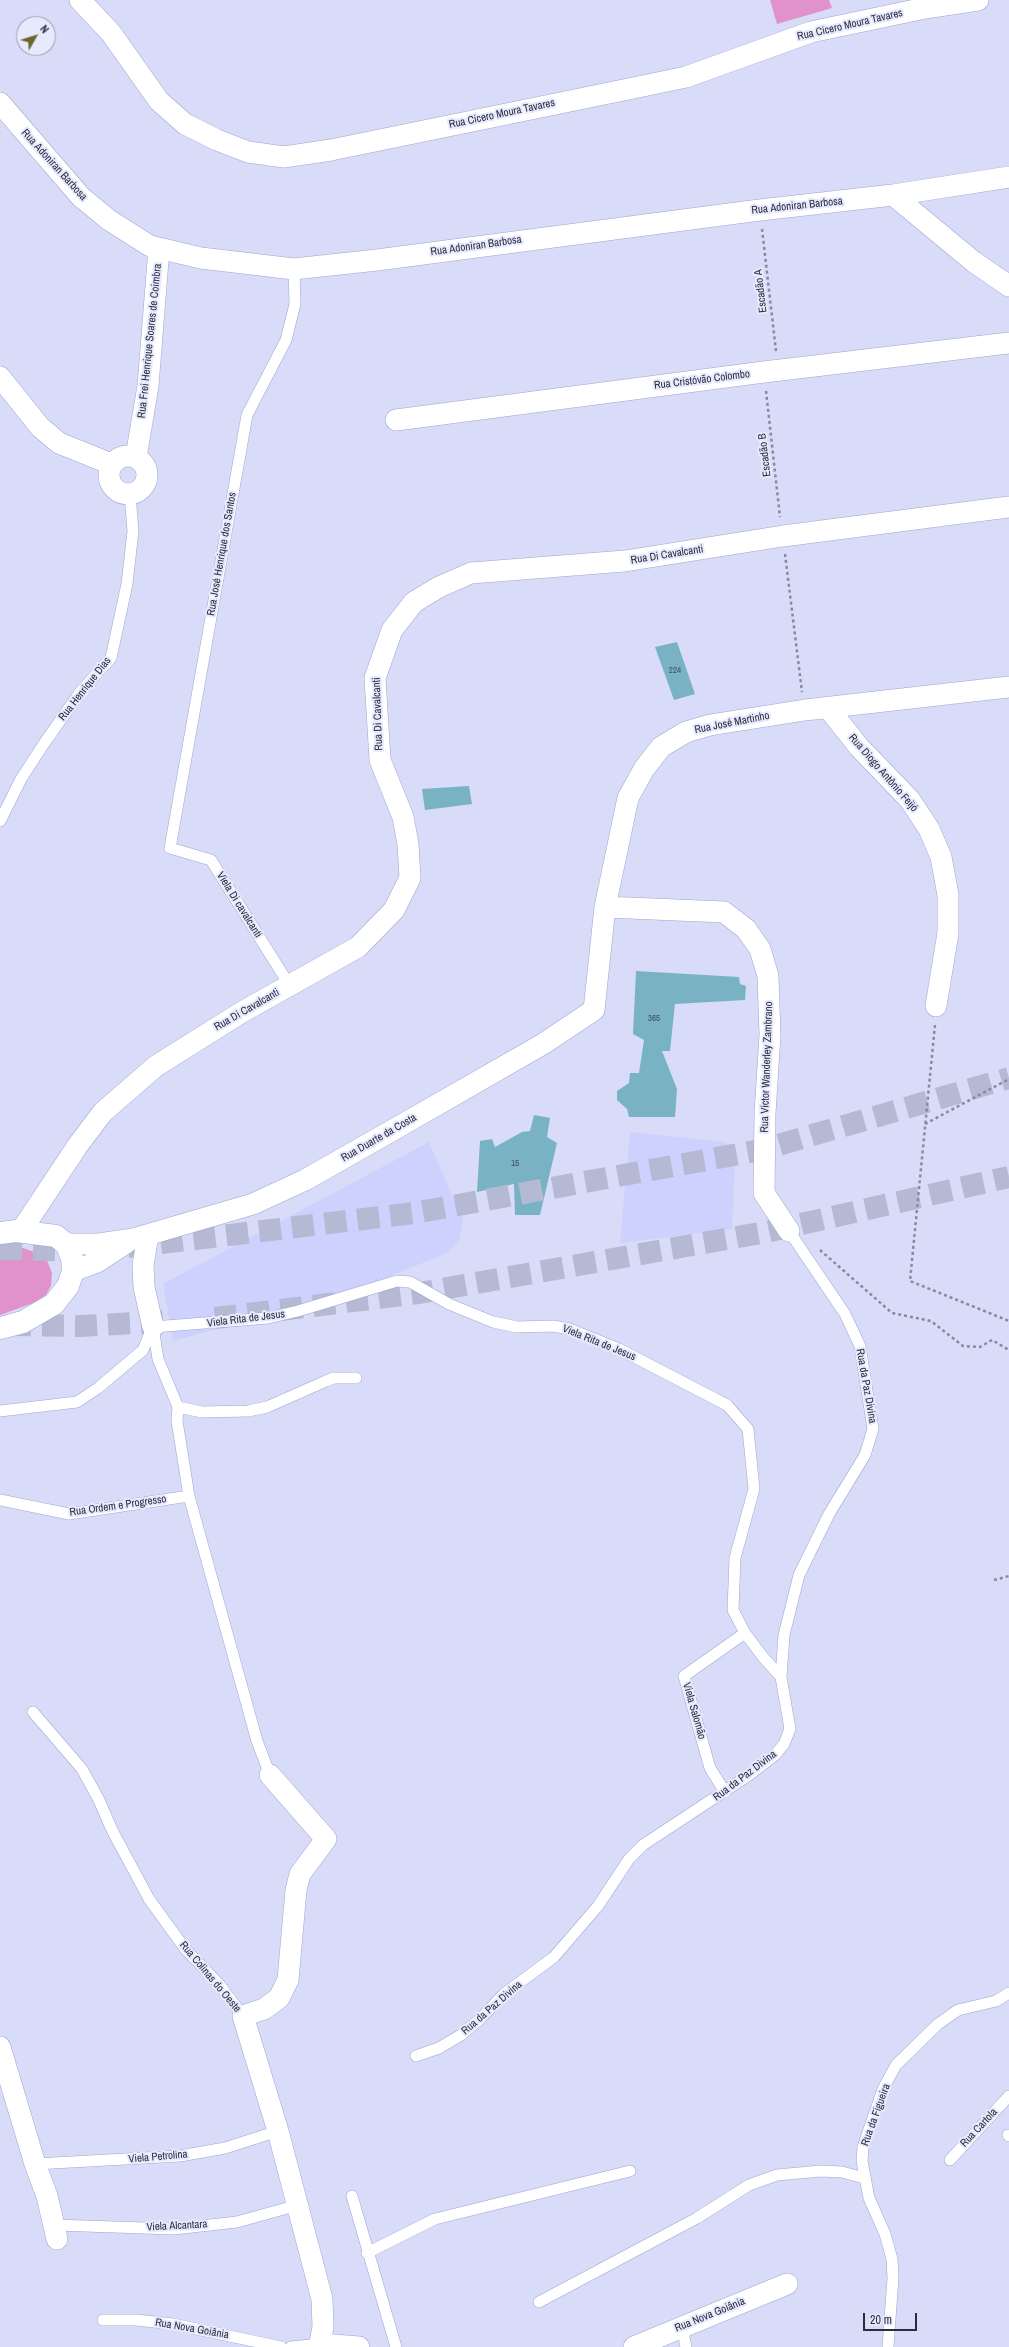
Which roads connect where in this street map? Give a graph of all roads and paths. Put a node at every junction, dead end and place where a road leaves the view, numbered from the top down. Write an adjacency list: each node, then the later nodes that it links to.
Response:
1 (80, 0): 2 (street, Rua Cícero Moura Tavares)
2 (978, 0)
3 (0, 103): 7 (street, Rua Adoniran Barbosa)
4 (1009, 177): 5 (street, Rua Adoniran Barbosa)
5 (893, 195): 6 (street, Rua Adoniran Barbosa); 9 (street)
6 (760, 210): 8 (street, Rua Adoniran Barbosa); 11 (path, Escadão A)
7 (159, 248): 8 (street, Rua Adoniran Barbosa); 14 (street, Rua Frei Henrique Soares de Coimbra)
8 (294, 269): 23 (lane, Rua José Henrique dos Santos)
9 (1009, 286)
10 (1009, 343): 11 (street, Rua Cristóvão Colombo)
11 (771, 371): 13 (street, Rua Cristóvão Colombo); 18 (path, Escadão B)
12 (0, 377): 15 (street)
13 (396, 420)
14 (136, 457): 15 (street); 16 (street)
15 (111, 464): 16 (street)
16 (130, 494): 22 (lane, Rua Henrique Dias)
17 (1009, 507): 18 (street, Rua Di Cavalcanti)
18 (783, 536): 21 (path, Escadão B); 25 (street, Rua Di Cavalcanti)
19 (1009, 687): 20 (street, Rua José Martinho)
20 (828, 708): 21 (street, Rua José Martinho); 26 (street, Rua Diogo Antônio Feijó)
21 (805, 710): 24 (street, Rua José Martinho)
22 (0, 821)
23 (170, 848): 25 (lane, Viela Di cavalcanti)
24 (605, 907): 27 (street, Rua José Martinho); 31 (street, Rua Victor Wanderley Zambrano)
25 (290, 986): 30 (street, Rua Di Cavalcanti)
26 (936, 1006): 29 (path)
27 (594, 1010): 33 (street, Rua Duarte da Costa)
28 (1009, 1079): 29 (path)
29 (925, 1124): 36 (path)
30 (21, 1231): 32 (street); 34 (street)
31 (789, 1231): 39 (path); 48 (lane, Rua da Paz Divina)
32 (0, 1234)
33 (141, 1237): 34 (street, Rua Duarte da Costa); 35 (street, Rua Duarte da Costa); 37 (street)
34 (66, 1244): 35 (street)
35 (73, 1271): 38 (street)
36 (1009, 1321)
37 (153, 1327): 41 (lane); 42 (lane); 47 (lane, Viela Rita de Jesus)
38 (0, 1328)
39 (1009, 1350)
40 (356, 1378): 41 (lane)
41 (178, 1407): 43 (lane)
42 (0, 1411)
43 (189, 1496): 44 (lane, Rua Ordem e Progresso); 50 (lane)
44 (0, 1500)
45 (1009, 1576): 46 (path)
46 (994, 1580)
47 (746, 1633): 48 (lane, Viela Rita de Jesus); 51 (lane, Viela Salomão)
48 (781, 1677): 51 (lane, Rua da Paz Divina)
49 (33, 1712): 53 (lane, Rua Colinas do Oeste)
50 (270, 1775): 53 (street)
51 (725, 1792): 55 (lane, Rua da Paz Divina)
52 (1009, 1993): 62 (lane, Rua da Figueira)
53 (243, 2016): 58 (street, Rua Colinas do Oeste)
54 (0, 2047): 57 (street)
55 (416, 2056)
56 (1009, 2096): 59 (lane, Rua Cartola)
57 (8, 2100): 60 (street)
58 (278, 2131): 60 (lane, Viela Petrolina); 64 (street, Rua Colinas do Oeste)
59 (950, 2160)
60 (35, 2164): 65 (street)
61 (630, 2171): 66 (lane)
62 (864, 2178): 68 (lane); 78 (lane, Rua da Figueira)
63 (352, 2196): 66 (lane)
64 (298, 2205): 65 (lane, Viela Alcantara); 71 (street, Rua Colinas do Oeste)
65 (56, 2232)
66 (367, 2253): 75 (lane)
67 (787, 2284): 70 (street, Rua Nova Goiânia)
68 (539, 2302)
69 (103, 2320): 72 (lane, Rua Nova Goiânia)
70 (682, 2326): 76 (street, Rua Nova Goiânia); 77 (lane)
71 (320, 2346): 73 (lane); 74 (street)
72 (281, 2347)
73 (291, 2347)
74 (359, 2347)
75 (396, 2347)
76 (634, 2347)
77 (686, 2347)
78 (888, 2347)

